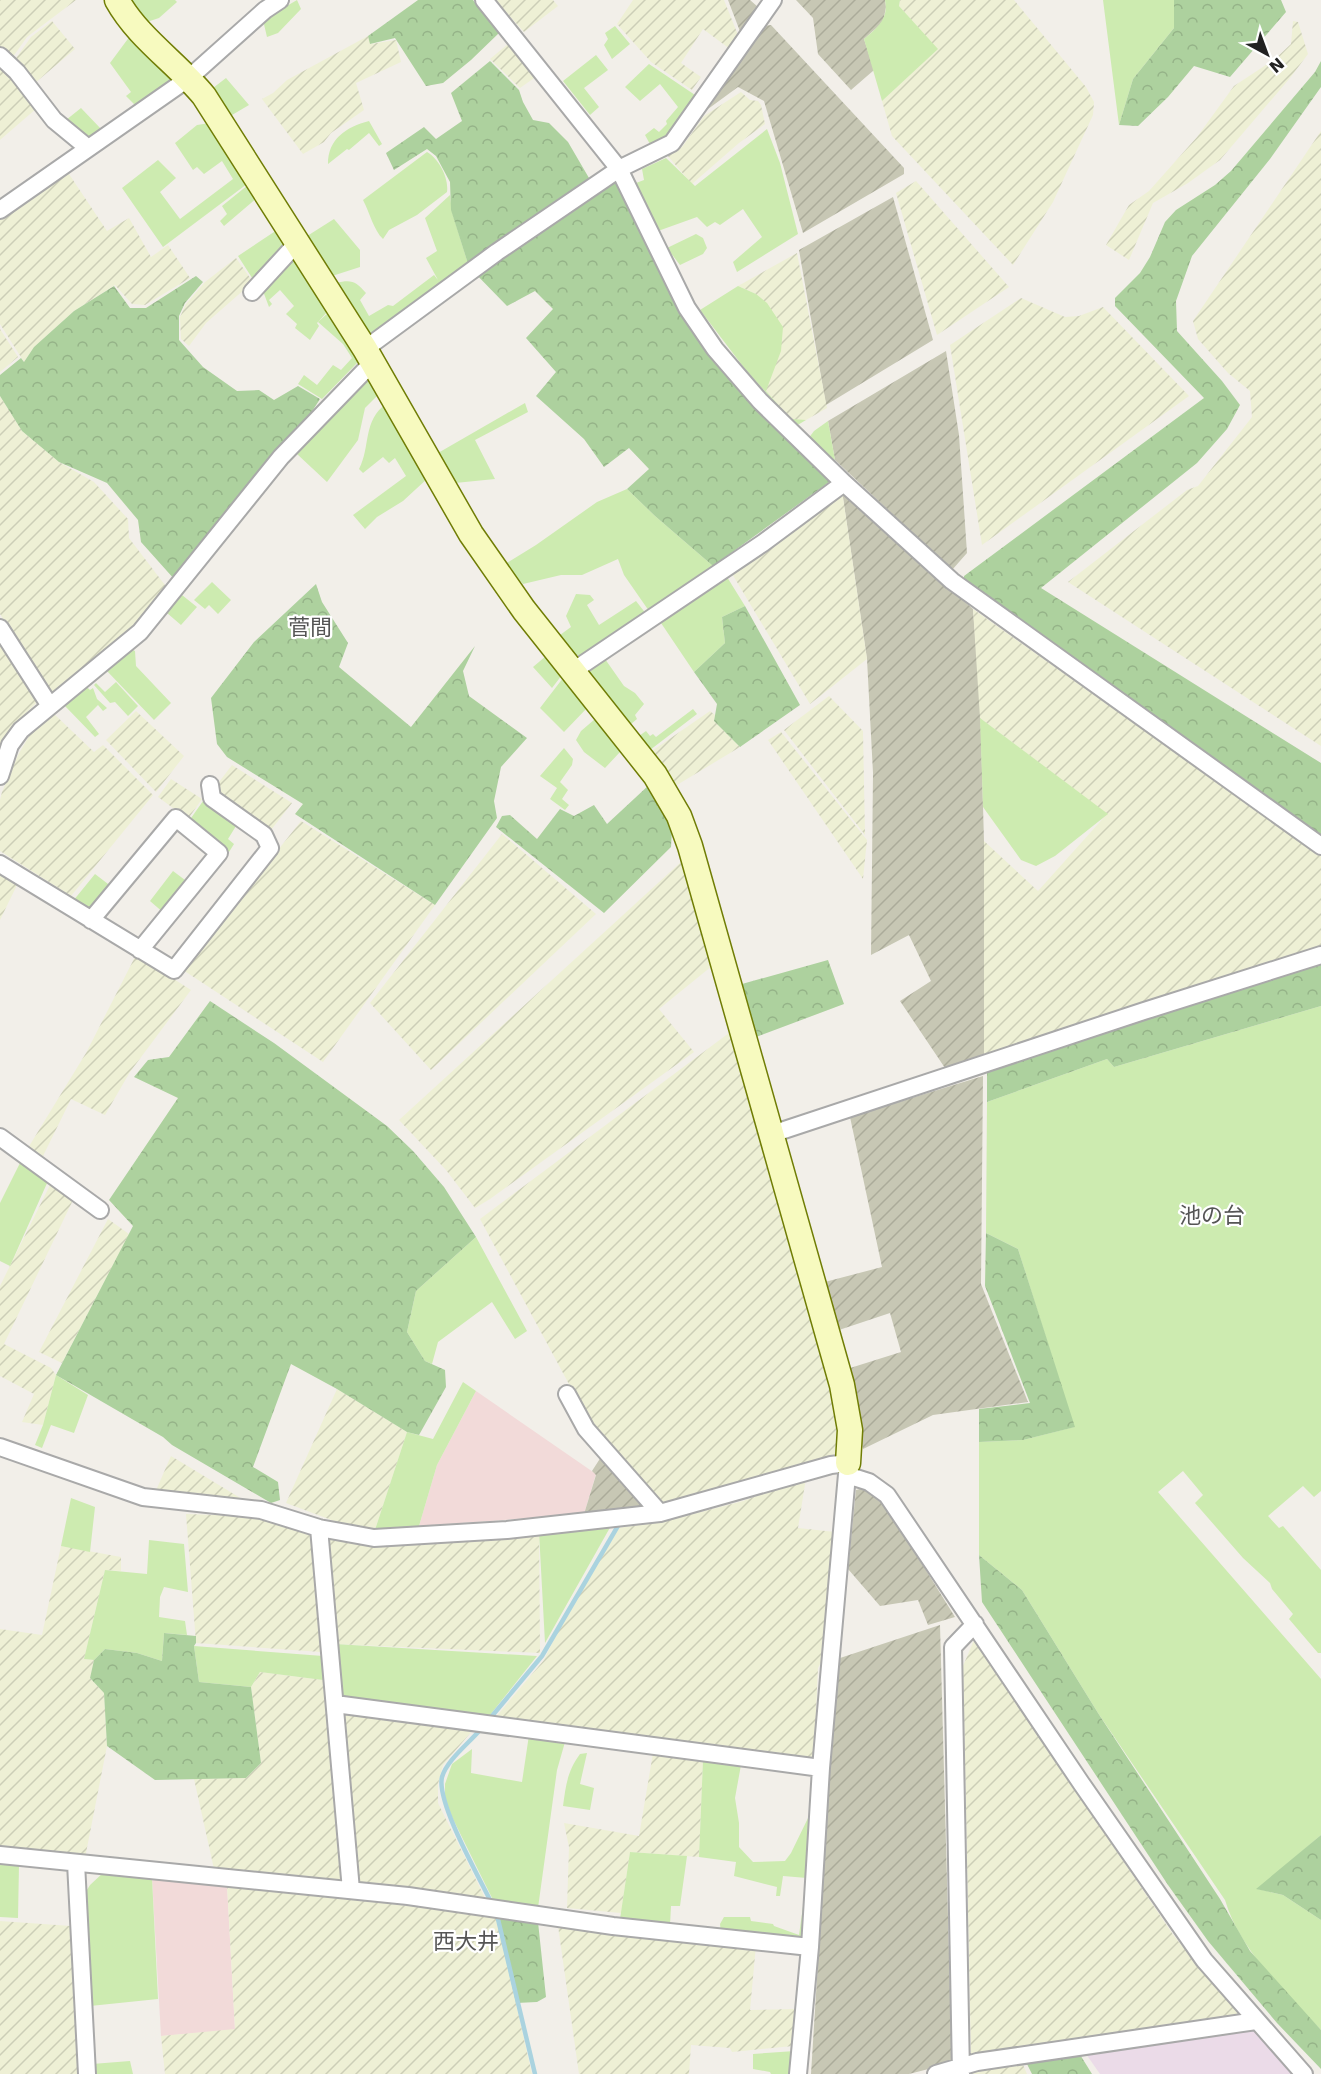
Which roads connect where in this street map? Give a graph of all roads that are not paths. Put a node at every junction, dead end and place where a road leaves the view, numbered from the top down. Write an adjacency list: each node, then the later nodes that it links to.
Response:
1 (117, 0): 6 (street)
2 (280, 0): 6 (street)
3 (484, 0): 8 (street)
4 (765, 3): 8 (street)
5 (0, 56): 7 (street)
6 (189, 78): 7 (street); 10 (street)
7 (88, 148): 9 (street)
8 (619, 169): 12 (street); 13 (street)
9 (0, 210)
10 (298, 242): 11 (street); 12 (street)
11 (252, 292)
12 (369, 355): 15 (street); 16 (street)
13 (844, 483): 15 (street); 19 (street)
14 (0, 628): 16 (street)
15 (573, 671): 24 (street)
16 (50, 706): 17 (street)
17 (0, 776)
18 (210, 785): 22 (street)
19 (1321, 846)
20 (0, 864): 21 (street)
21 (91, 920): 22 (street); 22 (street)
22 (140, 950)
23 (1321, 955): 24 (street)
24 (772, 1134): 29 (street)
25 (0, 1137): 26 (street)
26 (100, 1210)
27 (567, 1394): 30 (street)
28 (0, 1447): 31 (street)
29 (848, 1469): 30 (street); 32 (street); 34 (street)
30 (660, 1513): 31 (street)
31 (319, 1528): 33 (street)
32 (975, 1624): 39 (street); 40 (street)
33 (335, 1704): 34 (street); 37 (street)
34 (821, 1768): 38 (street)
35 (0, 1855): 36 (street)
36 (76, 1863): 37 (street); 41 (street)
37 (351, 1890): 38 (street)
38 (810, 1947): 42 (street)
39 (1256, 2021): 40 (street); 44 (street)
40 (961, 2070): 43 (street)
41 (87, 2074)
42 (798, 2074)
43 (936, 2074)
44 (1304, 2074)

